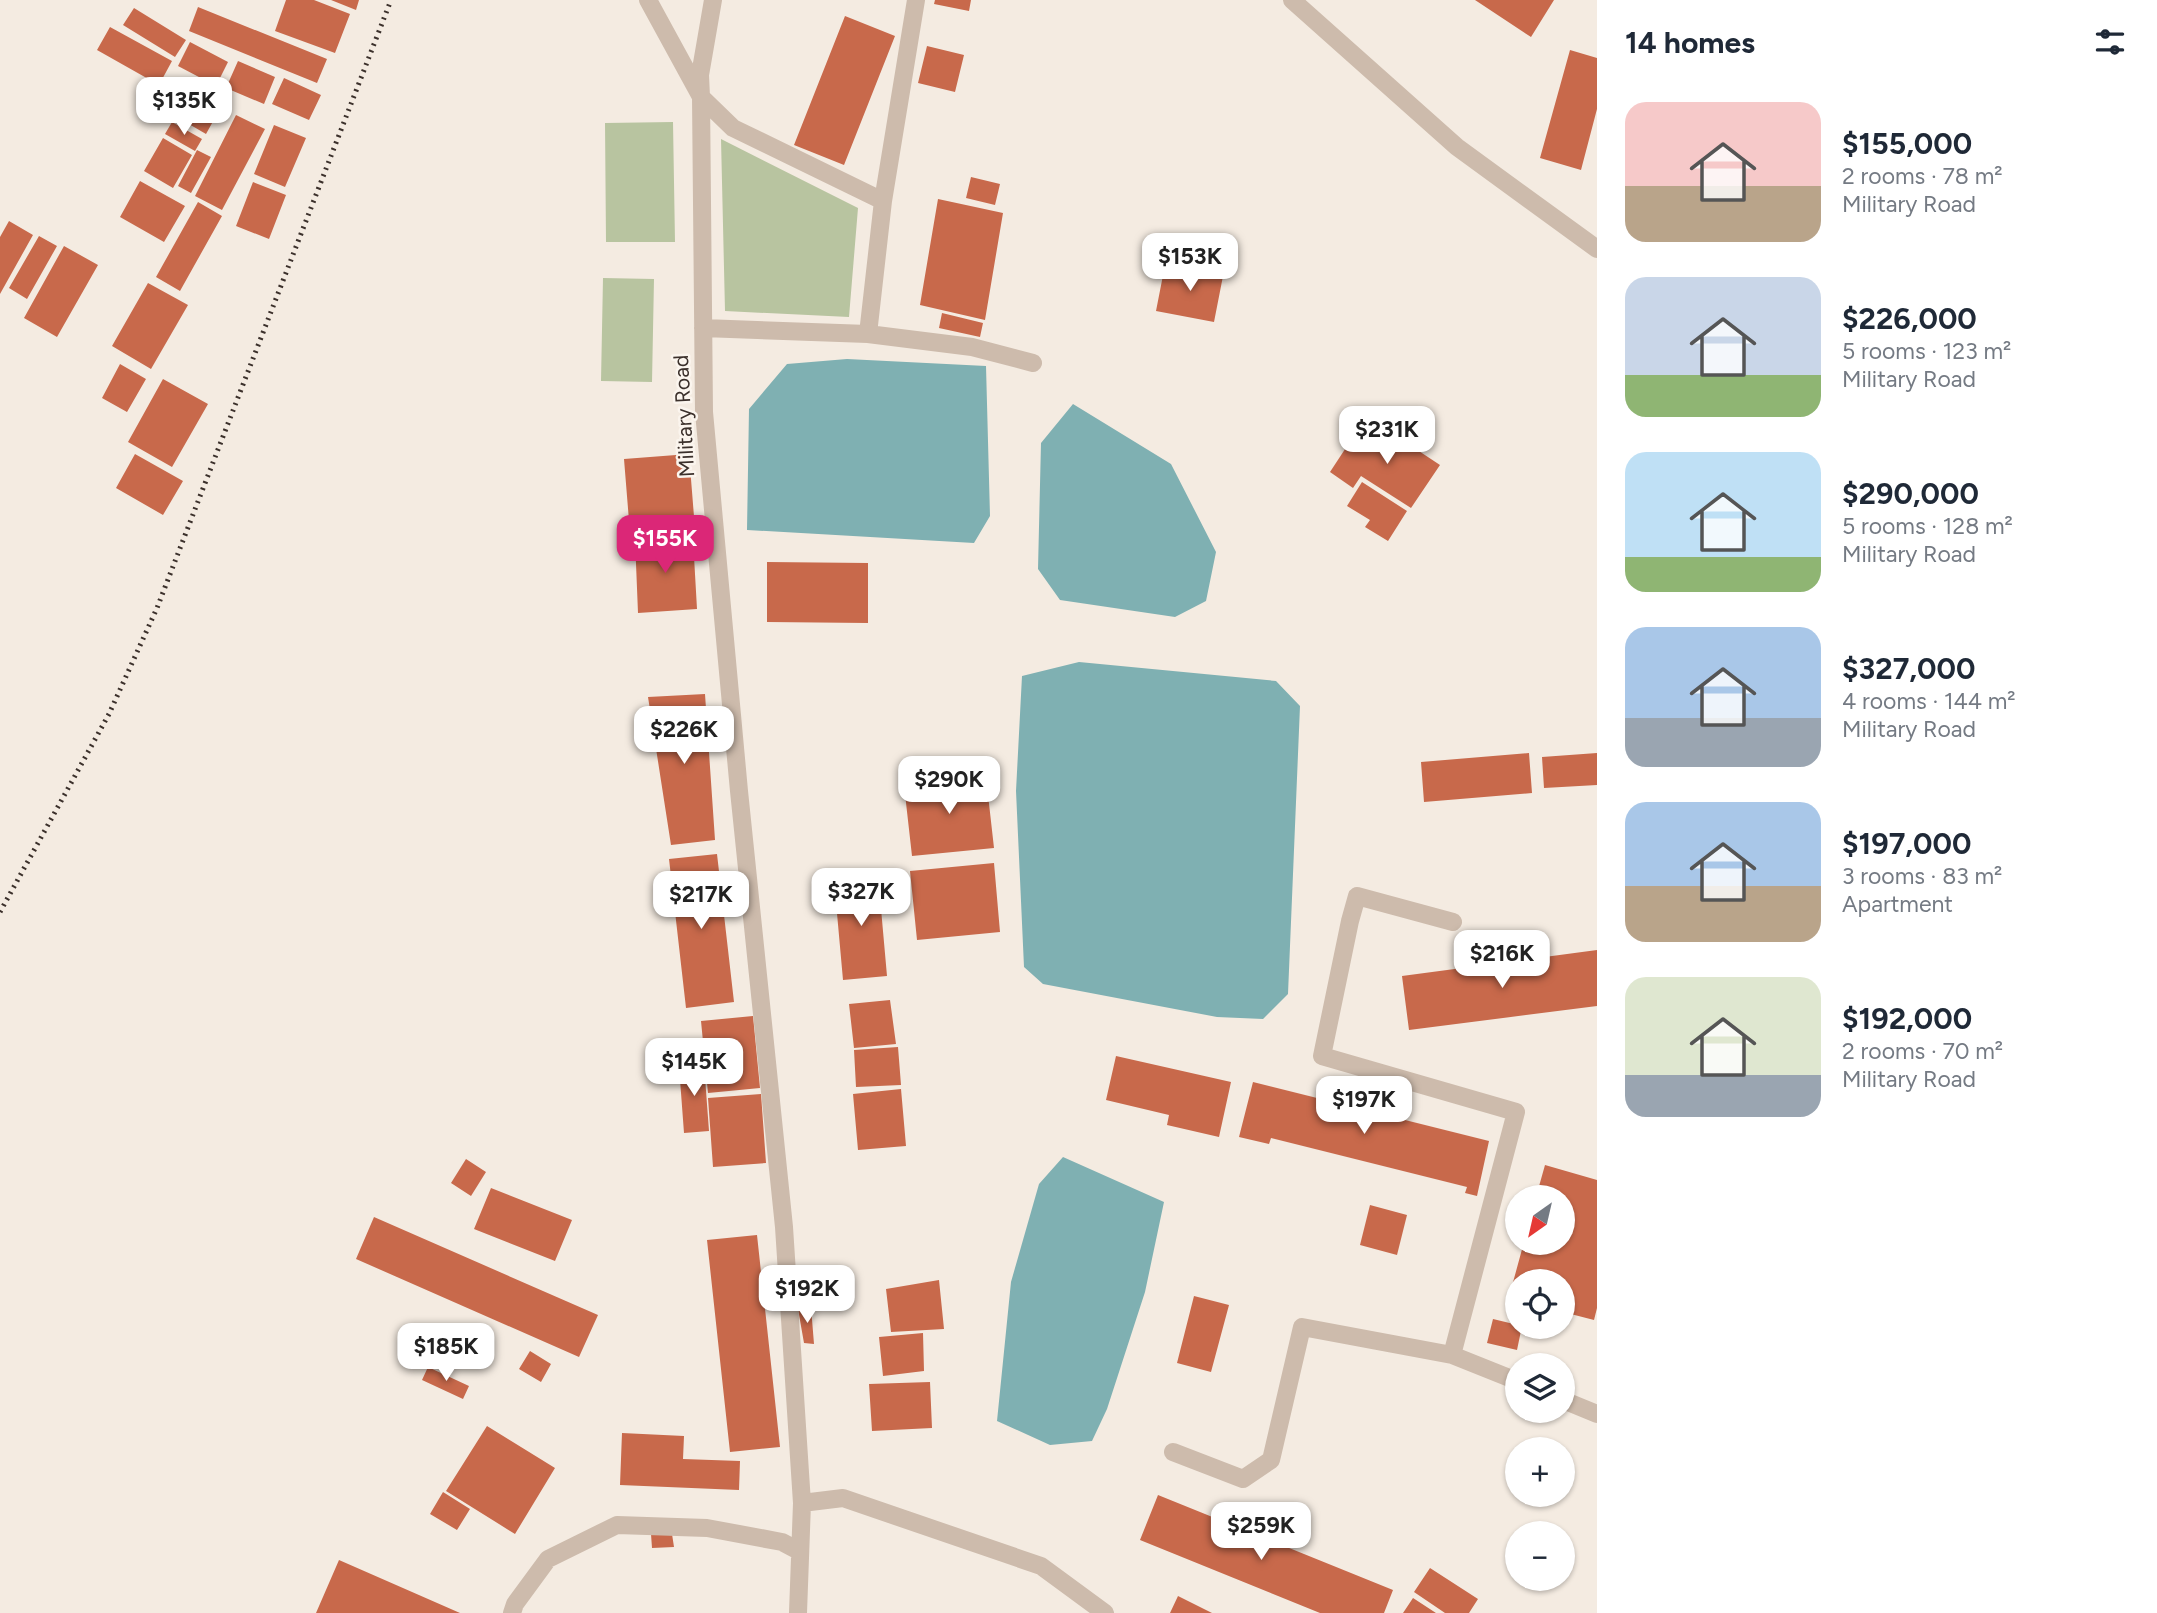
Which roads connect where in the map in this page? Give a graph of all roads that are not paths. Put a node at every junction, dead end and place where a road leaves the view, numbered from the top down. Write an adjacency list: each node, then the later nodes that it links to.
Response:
1 (648, 0): 5 (street, Military Road)
2 (713, 0): 5 (street)
3 (916, 0): 6 (street)
4 (1293, 0): 7 (street)
5 (701, 97): 6 (street); 8 (street, Military Road)
6 (883, 201): 9 (street)
7 (1597, 249)
8 (703, 328): 9 (street); 17 (street, Military Road)
9 (868, 334): 10 (street)
10 (1033, 363)
11 (1453, 922): 12 (street)
12 (1452, 1354): 13 (street); 16 (street)
13 (1505, 1376)
14 (1575, 1405): 15 (street)
15 (1597, 1414)
16 (1173, 1452)
17 (802, 1503): 18 (street, Military Road); 21 (street)
18 (799, 1551): 19 (street); 20 (street, Military Road)
19 (512, 1613)
20 (798, 1613)
21 (1105, 1613)

